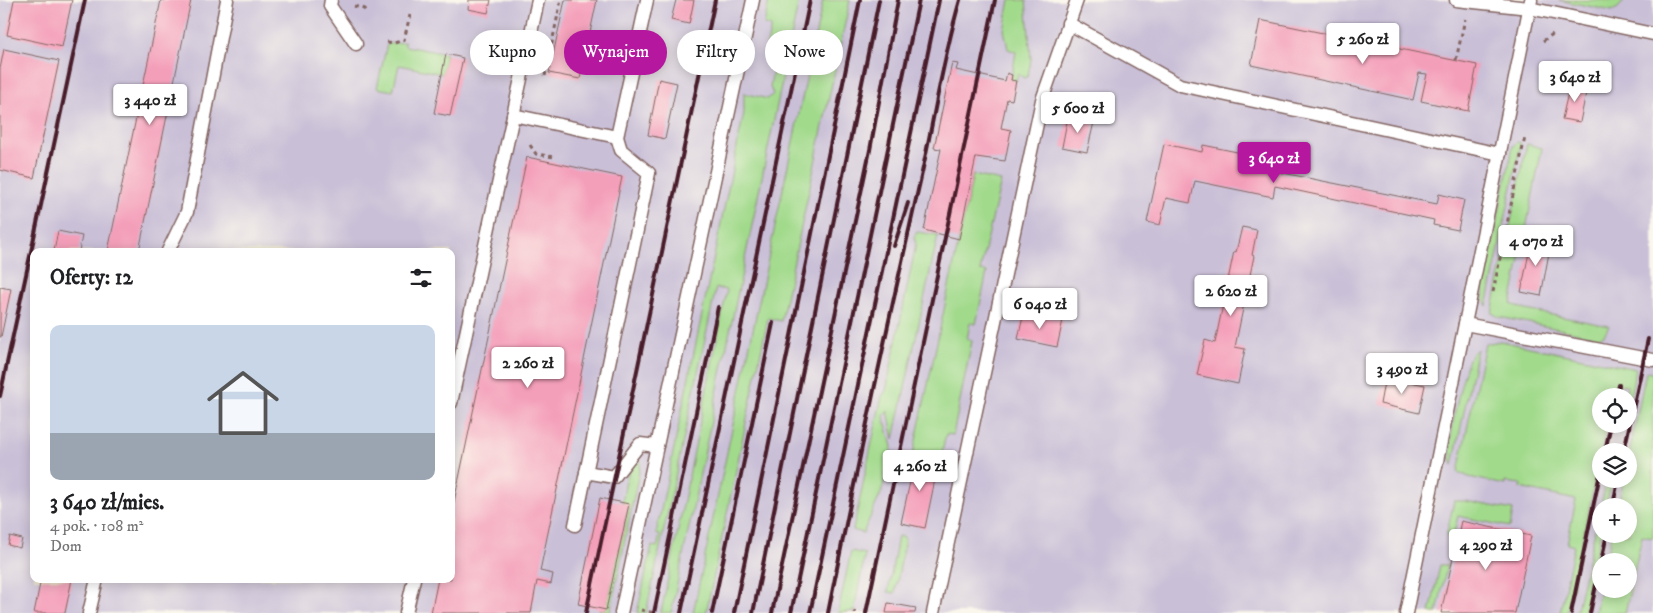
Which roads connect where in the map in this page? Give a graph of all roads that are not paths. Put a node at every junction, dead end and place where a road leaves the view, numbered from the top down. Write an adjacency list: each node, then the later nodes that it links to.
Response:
1 (227, 0): 15 (lane)
2 (331, 0): 11 (lane)
3 (538, 0): 12 (lane)
4 (647, 0): 13 (lane)
5 (753, 0): 19 (lane)
6 (1077, 0): 9 (lane)
7 (1456, 0): 8 (lane)
8 (1530, 4): 10 (lane); 14 (lane)
9 (1068, 23): 14 (lane); 27 (lane)
10 (1653, 34)
11 (356, 44)
12 (513, 115): 13 (lane); 18 (lane)
13 (617, 137): 20 (lane)
14 (1500, 154): 16 (lane)
15 (169, 248)
16 (1466, 324): 17 (lane); 28 (lane)
17 (1653, 360)
18 (455, 384)
19 (657, 446): 20 (lane); 26 (lane)
20 (586, 472): 21 (lane)
21 (574, 525)
22 (96, 583): 24 (lane)
23 (413, 583): 25 (lane)
24 (89, 613)
25 (406, 613)
26 (622, 613)
27 (933, 613)
28 (1406, 613)

